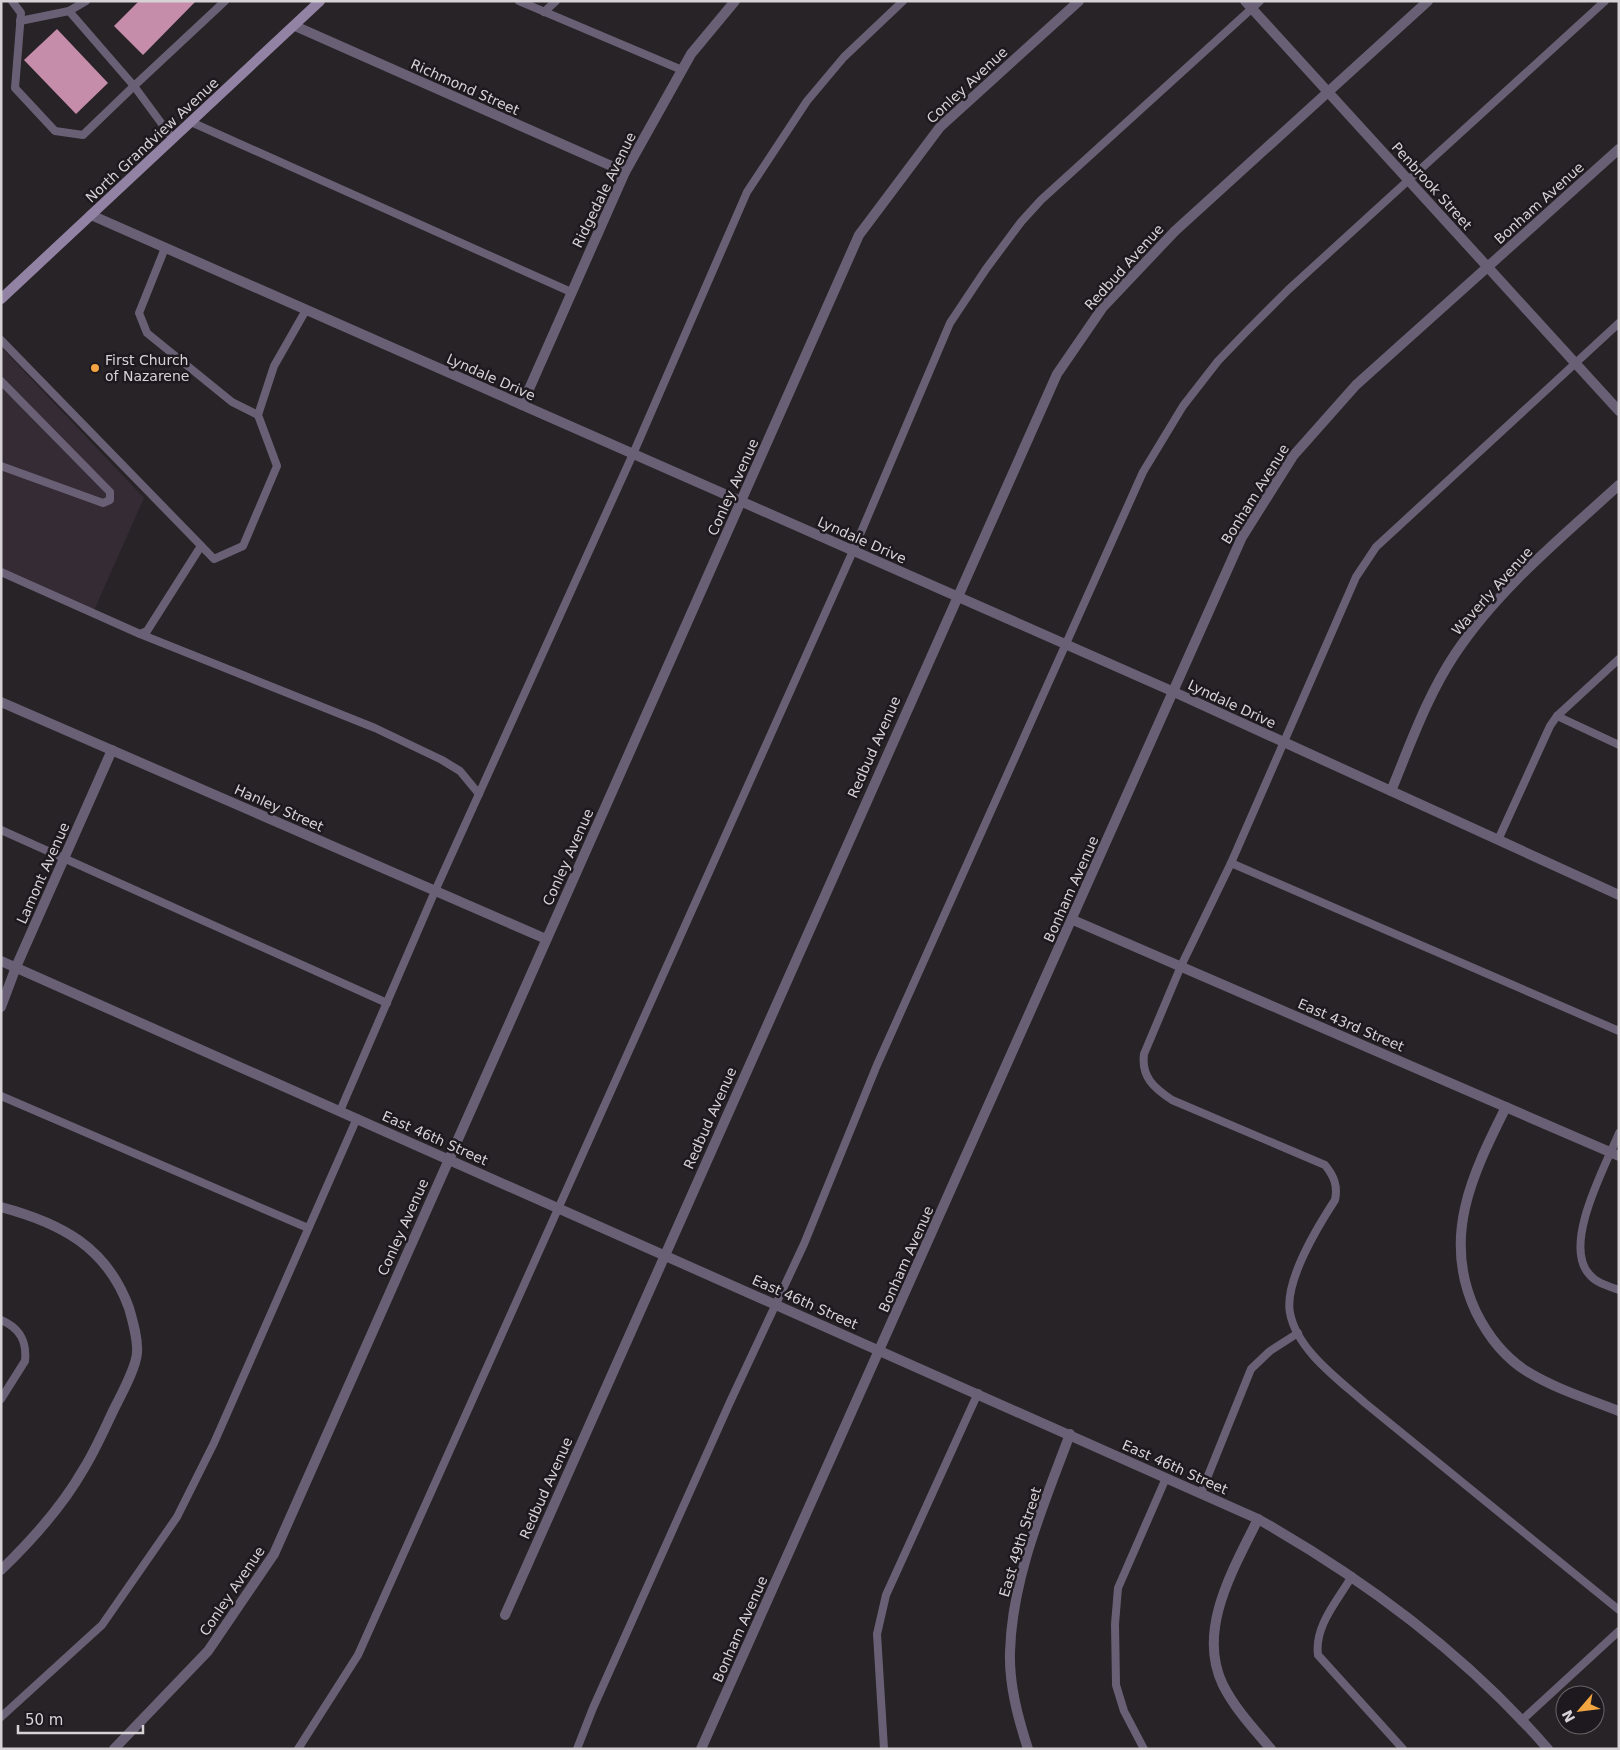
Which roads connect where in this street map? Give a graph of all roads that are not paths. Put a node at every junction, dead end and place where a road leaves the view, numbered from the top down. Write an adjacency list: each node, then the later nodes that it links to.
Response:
1 (12, 1): 15 (lane)
2 (86, 1): 13 (lane)
3 (225, 1): 18 (lane)
4 (320, 1): 16 (main road, North Grandview Avenue)
5 (519, 1): 14 (lane)
6 (556, 1): 14 (lane)
7 (735, 1): 17 (street, Ridgedale Avenue)
8 (903, 1): 38 (lane)
9 (1079, 1): 41 (street, Conley Avenue)
10 (1428, 1): 19 (street, Redbud Avenue)
11 (1605, 1): 24 (lane)
12 (1252, 4): 19 (street, Penbrook Street); 43 (lane)
13 (69, 11): 15 (lane); 18 (lane)
14 (544, 12): 17 (lane)
15 (20, 21): 18 (lane)
16 (295, 26): 20 (main road, North Grandview Avenue); 23 (street, Richmond Street)
17 (682, 70): 23 (street, Ridgedale Avenue)
18 (134, 86): 21 (lane)
19 (1328, 92): 24 (street, Penbrook Street); 45 (street, Redbud Avenue)
20 (191, 122): 21 (main road, North Grandview Avenue); 28 (lane)
21 (174, 139): 25 (main road, North Grandview Avenue)
22 (1619, 149): 27 (street, Bonham Avenue)
23 (624, 172): 28 (street, Ridgedale Avenue)
24 (1409, 180): 27 (street, Penbrook Street); 47 (lane)
25 (91, 215): 26 (street, Lyndale Drive); 29 (main road, North Grandview Avenue)
26 (165, 248): 30 (street, Lyndale Drive); 37 (lane)
27 (1488, 267): 33 (street, Penbrook Street); 49 (street, Bonham Avenue)
28 (572, 292): 35 (street, Ridgedale Avenue)
29 (1, 299)
30 (306, 310): 35 (street, Lyndale Drive); 37 (lane)
31 (1619, 323): 33 (lane)
32 (1, 340): 42 (lane)
33 (1575, 363): 36 (street, Penbrook Street); 52 (lane)
34 (1, 381): 39 (lane)
35 (522, 405): 38 (street, Lyndale Drive)
36 (1619, 411)
37 (258, 415): 42 (lane)
38 (632, 454): 41 (street, Lyndale Drive); 56 (lane)
39 (1, 466)
40 (1619, 485): 55 (street, Waverly Avenue)
41 (742, 502): 43 (street, Lyndale Drive); 64 (street, Conley Avenue)
42 (201, 546): 46 (lane)
43 (853, 551): 45 (street, Lyndale Drive); 79 (lane)
44 (1, 572): 46 (lane)
45 (956, 596): 47 (street, Lyndale Drive); 81 (street, Redbud Avenue)
46 (140, 634): 56 (lane)
47 (1066, 645): 49 (street, Lyndale Drive); 83 (lane)
48 (1619, 658): 51 (lane)
49 (1174, 692): 52 (street, Lyndale Drive); 63 (street, Bonham Avenue)
50 (1, 702): 54 (street, Hanley Street)
51 (1557, 716): 53 (lane); 58 (lane)
52 (1284, 742): 55 (street, Lyndale Drive); 60 (lane)
53 (1619, 745)
54 (112, 750): 59 (street, Lamont Avenue); 61 (street, Hanley Street)
55 (1391, 791): 58 (street, Lyndale Drive)
56 (479, 794): 61 (lane)
57 (1, 830): 59 (lane)
58 (1498, 840): 62 (street, Lyndale Drive)
59 (65, 857): 67 (street, Lamont Avenue); 68 (lane)
60 (1231, 863): 66 (lane); 70 (lane)
61 (435, 891): 64 (street, Hanley Street); 68 (lane)
62 (1619, 895)
63 (1073, 920): 66 (street, East 43rd Street); 86 (street, Bonham Avenue)
64 (546, 939): 77 (street, Conley Avenue)
65 (1, 961): 67 (street, East 46th Street)
66 (1181, 966): 72 (street, East 43rd Street); 85 (lane)
67 (16, 968): 69 (street, Lamont Avenue); 73 (street, East 46th Street)
68 (387, 1003): 73 (lane)
69 (1, 1007)
70 (1619, 1031)
71 (1, 1096): 80 (lane)
72 (1506, 1107): 76 (street, East 43rd Street); 89 (street)
73 (340, 1111): 74 (street, East 46th Street)
74 (357, 1118): 77 (street, East 46th Street); 80 (lane)
75 (1619, 1133): 76 (lane)
76 (1615, 1155): 82 (lane)
77 (448, 1159): 79 (street, East 46th Street); 101 (street, Conley Avenue)
78 (1, 1207): 94 (street)
79 (558, 1207): 81 (street, East 46th Street); 102 (lane)
80 (308, 1228): 99 (lane)
81 (665, 1255): 83 (street, East 46th Street); 97 (street, Redbud Avenue)
82 (1619, 1290)
83 (776, 1304): 86 (street, East 46th Street); 103 (lane)
84 (1, 1320): 88 (lane)
85 (1298, 1333): 92 (lane); 96 (lane)
86 (881, 1350): 87 (street, East 46th Street); 104 (street, Bonham Avenue)
87 (978, 1393): 90 (street, East 46th Street); 105 (lane)
88 (1, 1399)
89 (1619, 1411)
90 (1070, 1434): 91 (street, East 46th Street); 106 (street, East 49th Street)
91 (1166, 1478): 92 (street, East 46th Street); 107 (lane)
92 (1201, 1494): 93 (street, East 46th Street)
93 (1258, 1519): 95 (street, East 46th Street); 108 (street)
94 (1, 1570)
95 (1352, 1576): 100 (street, East 46th Street); 109 (lane)
96 (1619, 1610)
97 (505, 1615)
98 (1619, 1631): 100 (lane)
99 (1, 1717)
100 (1521, 1721): 110 (street, East 46th Street)
101 (114, 1749)
102 (298, 1749)
103 (578, 1749)
104 (701, 1749)
105 (884, 1749)
106 (1028, 1749)
107 (1144, 1749)
108 (1272, 1749)
109 (1403, 1749)
110 (1548, 1749)

